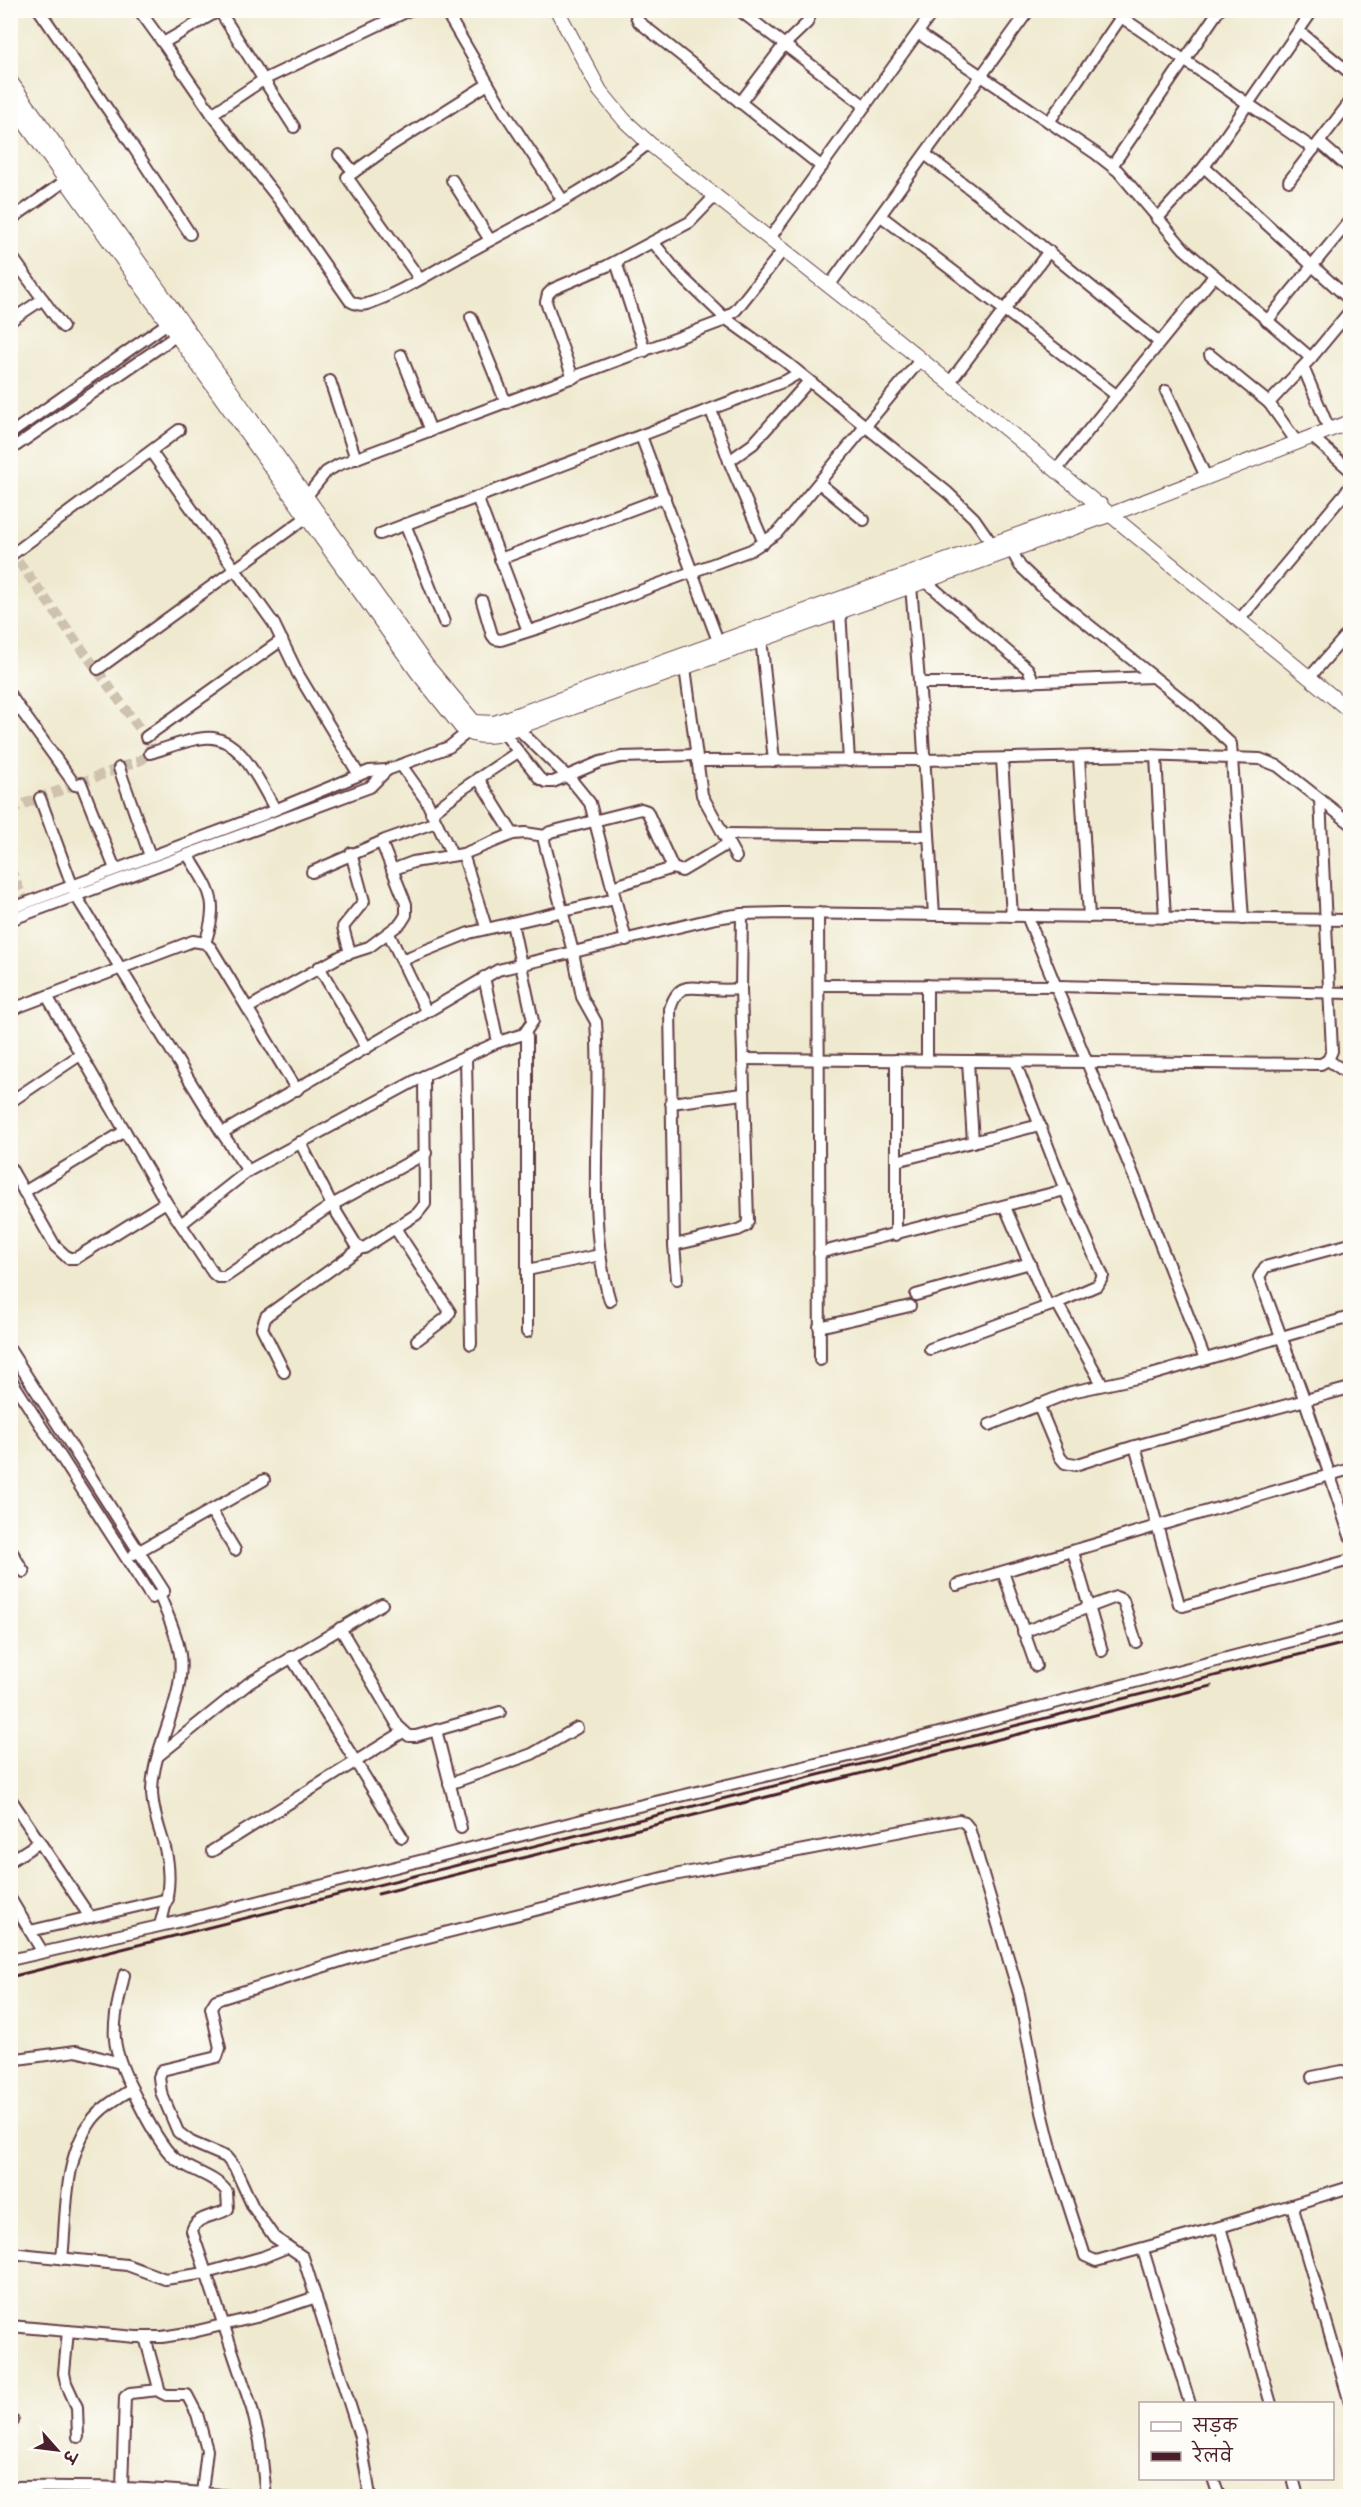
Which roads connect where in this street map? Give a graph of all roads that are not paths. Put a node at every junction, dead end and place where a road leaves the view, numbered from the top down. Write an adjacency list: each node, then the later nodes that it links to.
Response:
1 (39, 10): 52 (street)
2 (139, 10): 18 (street)
3 (410, 10): 23 (street)
4 (445, 10): 25 (street)
5 (557, 10): 34 (street)
6 (637, 10): 28 (street)
7 (739, 10): 19 (street)
8 (812, 10): 19 (street)
9 (934, 10): 17 (street)
10 (1029, 10): 22 (street)
11 (1111, 10): 15 (street)
12 (1219, 10): 20 (street)
13 (1313, 10): 16 (street)
14 (219, 11): 18 (street); 23 (street)
15 (1124, 14): 20 (street); 32 (street)
16 (1299, 31): 21 (street); 29 (street)
17 (918, 33): 22 (street); 30 (street)
18 (163, 43): 31 (street)
19 (784, 45): 28 (street); 30 (street)
20 (1185, 61): 29 (street); 38 (street)
21 (1350, 73)
22 (982, 77): 32 (street); 37 (street)
23 (263, 80): 31 (street); 33 (street)
24 (10, 81): 43 (street)
25 (488, 84): 42 (street); 47 (street)
26 (10, 102): 43 (street)
27 (1350, 102): 35 (street)
28 (740, 103): 39 (street)
29 (1248, 104): 35 (street); 40 (street)
30 (865, 106): 39 (street)
31 (212, 114): 62 (street)
32 (1049, 122): 38 (street)
33 (294, 127)
34 (649, 144): 46 (street); 47 (street)
35 (1317, 146): 41 (street); 45 (street)
36 (339, 155): 42 (street)
37 (926, 155): 48 (street); 57 (street)
38 (1112, 166): 49 (street)
39 (822, 167): 53 (street)
40 (1204, 167): 49 (street); 60 (street)
41 (1350, 169)
42 (354, 172): 62 (street)
43 (70, 178): 50 (street); 70 (street)
44 (452, 180): 54 (street)
45 (1289, 180)
46 (716, 195): 53 (street); 55 (street)
47 (562, 200): 54 (street)
48 (881, 216): 63 (street); 66 (street)
49 (1157, 219): 61 (street)
50 (10, 220)
51 (1350, 220): 60 (street)
52 (190, 234)
53 (770, 238): 56 (street)
54 (490, 240): 62 (street)
55 (653, 242): 59 (street); 69 (street)
56 (784, 249): 63 (street); 69 (street)
57 (1049, 251): 66 (street); 75 (street)
58 (10, 255): 64 (street)
59 (616, 262): 76 (street); 83 (street)
60 (1312, 266): 65 (street); 72 (street)
61 (1214, 276): 72 (street); 75 (street)
62 (419, 279)
63 (830, 285): 80 (street)
64 (42, 298): 71 (street); 73 (street)
65 (1350, 300)
66 (1005, 310): 86 (street); 88 (street)
67 (1350, 311): 79 (street)
68 (471, 317): 89 (street)
69 (726, 318): 76 (street); 82 (street)
70 (172, 320): 74 (street); 97 (street)
71 (10, 321)
72 (1267, 321): 79 (street)
73 (63, 327)
74 (181, 332): 101 (street); 112 (street)
75 (1160, 342): 88 (street)
76 (645, 351): 83 (street)
77 (401, 355): 96 (street)
78 (1210, 355): 90 (street)
79 (1311, 358): 81 (street)
80 (921, 359): 86 (street); 93 (street)
81 (1302, 367): 90 (street); 94 (street)
82 (798, 373): 85 (street); 91 (street)
83 (573, 378): 89 (street)
84 (330, 381): 103 (street)
85 (809, 381): 93 (street); 104 (street)
86 (950, 382): 105 (street)
87 (1166, 391): 107 (street)
88 (1116, 395): 105 (street)
89 (506, 403): 96 (street)
90 (1269, 403): 100 (street)
91 (711, 410): 98 (street); 104 (street)
92 (1350, 422): 94 (street)
93 (865, 427): 108 (street); 118 (street)
94 (1329, 429): 99 (street)
95 (179, 430): 102 (street)
96 (431, 431): 103 (street)
97 (10, 434)
98 (641, 436): 110 (street); 111 (street)
99 (1311, 436): 100 (street); 106 (street)
100 (1296, 441): 107 (street)
101 (10, 450)
102 (151, 452): 120 (street); 122 (street)
103 (356, 459): 112 (street)
104 (729, 461): 117 (street)
105 (1057, 469): 113 (street)
106 (1350, 470)
107 (1206, 477): 113 (street)
108 (819, 483): 114 (street); 117 (street)
109 (1350, 487): 128 (street)
110 (477, 497): 115 (street); 121 (street)
111 (665, 498): 121 (street); 123 (street)
112 (307, 507): 122 (street); 144 (street)
113 (1106, 509): 119 (street); 128 (street)
114 (864, 520)
115 (405, 524): 116 (street); 129 (street)
116 (381, 534)
117 (764, 543): 123 (street)
118 (992, 544): 119 (street); 134 (street)
119 (1009, 545): 124 (street); 137 (street)
120 (10, 556)
121 (500, 559): 130 (street)
122 (236, 569): 133 (street); 136 (street)
123 (693, 571): 130 (street); 134 (street)
124 (925, 581): 125 (street); 139 (street)
125 (910, 586): 127 (street); 140 (street)
126 (482, 602): 130 (street)
127 (840, 610): 132 (street); 153 (street)
128 (1240, 619): 138 (street)
129 (444, 622)
130 (528, 631)
131 (1350, 631): 138 (street)
132 (761, 638): 135 (street); 155 (street)
133 (282, 640): 145 (street); 159 (street)
134 (718, 641): 135 (street)
135 (684, 660): 143 (street); 150 (street)
136 (98, 669)
137 (1153, 677): 139 (street); 152 (street)
138 (1309, 678): 142 (street)
139 (1034, 681): 140 (street)
140 (920, 683): 154 (street)
141 (10, 696): 179 (street)
142 (1350, 711)
143 (510, 725): 144 (street); 146 (street); 160 (street)
144 (473, 728): 156 (street)
145 (146, 737)
146 (518, 752): 160 (street); 161 (street)
147 (150, 753): 164 (street)
148 (1156, 756): 149 (street); 152 (street); 193 (street)
149 (1079, 757): 151 (street); 192 (street)
150 (697, 758): 155 (street); 160 (street); 171 (street)
151 (1002, 759): 154 (street); 190 (street)
152 (1233, 759): 163 (street); 194 (street)
153 (849, 760): 154 (street); 155 (street)
154 (924, 760): 170 (street)
155 (774, 761)
156 (401, 765): 158 (street); 165 (street)
157 (119, 768): 176 (street)
158 (387, 770): 159 (street); 175 (street)
159 (359, 775): 164 (street)
160 (567, 777): 166 (street)
161 (478, 778): 165 (street); 168 (street)
162 (40, 798): 183 (street)
163 (1320, 799): 167 (street); 196 (street)
164 (275, 809): 176 (street)
165 (434, 818): 172 (street); 174 (street)
166 (596, 820): 169 (street); 178 (street); 182 (street)
167 (1350, 823)
168 (513, 834): 169 (street); 174 (street)
169 (545, 836): 186 (street)
170 (928, 836): 171 (street); 189 (street)
171 (726, 838): 177 (street); 178 (street)
172 (383, 842): 173 (street); 180 (street)
173 (351, 854): 181 (street); 204 (street)
174 (457, 854): 180 (street); 199 (street)
175 (188, 855): 183 (street); 202 (street)
176 (150, 856): 179 (street)
177 (736, 857)
178 (673, 868): 182 (street)
179 (115, 869): 183 (street)
180 (392, 870): 200 (street)
181 (312, 872)
182 (612, 887): 184 (street)
183 (74, 891): 185 (street); 195 (street); 208 (street)
184 (615, 899): 186 (street); 201 (street)
185 (10, 909)
186 (562, 912): 198 (street); 203 (street)
187 (818, 913): 188 (street); 189 (street); 210 (street)
188 (742, 914): 201 (street); 213 (street)
189 (934, 915): 190 (street)
190 (1012, 916): 191 (street)
191 (1028, 916): 192 (street); 212 (street)
192 (1089, 917): 193 (street)
193 (1165, 918): 194 (street)
194 (1243, 919): 196 (street)
195 (10, 920)
196 (1325, 920): 197 (street); 214 (street)
197 (1350, 920)
198 (512, 922): 199 (street); 206 (street)
199 (486, 927): 205 (street)
200 (389, 933): 204 (street); 205 (street)
201 (626, 940): 203 (street)
202 (205, 943): 208 (street); 217 (street)
203 (573, 952): 206 (street); 260 (street)
204 (350, 953): 207 (street)
205 (402, 960): 219 (street)
206 (520, 963): 209 (street); 220 (street)
207 (319, 967): 217 (street); 222 (street)
208 (121, 969): 216 (street); 241 (street)
209 (484, 977): 219 (street); 221 (street)
210 (819, 985): 211 (street); 226 (street)
211 (927, 986): 212 (street); 228 (street)
212 (1057, 986): 214 (street); 232 (street)
213 (741, 989): 225 (street); 238 (street)
214 (1330, 993): 215 (street); 229 (street)
215 (1350, 993)
216 (47, 996): 218 (street); 223 (street)
217 (248, 1008): 235 (street)
218 (10, 1010)
219 (426, 1011): 222 (street)
220 (524, 1034): 221 (street); 262 (street)
221 (498, 1042): 224 (street)
222 (367, 1048): 235 (street)
223 (80, 1055): 237 (street); 240 (street)
224 (466, 1056): 234 (street); 273 (street)
225 (742, 1059): 226 (street); 236 (street)
226 (818, 1060): 227 (street); 259 (street)
227 (896, 1060): 228 (street); 245 (street)
228 (927, 1060): 230 (street)
229 (1328, 1060): 232 (street); 233 (street)
230 (968, 1061): 231 (street); 243 (street)
231 (1015, 1062): 232 (street); 239 (street)
232 (1087, 1064): 276 (street)
233 (1350, 1075)
234 (424, 1076): 242 (street); 244 (street)
235 (297, 1090): 241 (street)
236 (743, 1094): 238 (street); 257 (street)
237 (10, 1102)
238 (671, 1103): 257 (street)
239 (1040, 1125): 243 (street); 248 (street)
240 (125, 1131): 249 (street); 250 (street)
241 (222, 1133): 247 (street)
242 (300, 1142): 247 (street); 251 (street)
243 (973, 1143): 245 (street)
244 (426, 1153): 251 (street); 254 (street)
245 (896, 1161): 255 (street)
246 (10, 1167): 249 (street)
247 (248, 1171): 253 (street)
248 (1065, 1190): 252 (street); 266 (street)
249 (24, 1192): 250 (street)
250 (166, 1202): 253 (street)
251 (332, 1205): 253 (street); 258 (street)
252 (1005, 1208): 255 (street); 261 (street)
253 (181, 1224)
254 (395, 1228): 258 (street); 272 (street)
255 (896, 1235): 259 (street)
256 (1350, 1244): 271 (street)
257 (674, 1245): 263 (street)
258 (361, 1248): 278 (street)
259 (819, 1253): 269 (street)
260 (600, 1255): 262 (street); 265 (street)
261 (1030, 1263): 264 (street); 266 (street)
262 (527, 1270): 270 (street)
263 (677, 1279)
264 (915, 1295)
265 (610, 1301)
266 (1052, 1305): 274 (street); 280 (street)
267 (910, 1306): 269 (street)
268 (1350, 1317): 271 (street)
269 (819, 1327): 277 (street)
270 (527, 1332)
271 (1281, 1336): 276 (street); 282 (street)
272 (417, 1340)
273 (471, 1344)
274 (930, 1349)
275 (10, 1350): 293 (street)
276 (1205, 1359): 280 (street)
277 (820, 1360)
278 (284, 1372)
279 (10, 1378): 296 (street)
280 (1102, 1384): 283 (street)
281 (1350, 1388): 282 (street)
282 (1305, 1401): 285 (street); 287 (street)
283 (1038, 1404): 284 (street); 285 (street)
284 (989, 1425)
285 (1135, 1446): 290 (street)
286 (1350, 1469): 287 (street)
287 (1329, 1475): 290 (street); 291 (street)
288 (264, 1480): 289 (street)
289 (212, 1512): 292 (street); 293 (street)
290 (1157, 1527): 295 (street); 297 (street)
291 (1350, 1536)
292 (235, 1550)
293 (138, 1551): 296 (street); 301 (street)
294 (11, 1552): 298 (street)
295 (1073, 1552): 299 (street); 303 (street)
296 (127, 1559): 301 (street)
297 (1350, 1560)
298 (24, 1572)
299 (1003, 1572): 300 (street); 306 (street)
300 (957, 1585)
301 (159, 1594): 315 (street)
302 (382, 1604): 305 (street)
303 (1089, 1607): 306 (street); 307 (street); 308 (street)
304 (1350, 1626): 327 (street)
305 (340, 1628): 309 (street); 314 (street)
306 (1023, 1632): 310 (street)
307 (1136, 1642)
308 (1102, 1651)
309 (291, 1657): 315 (street); 316 (street)
310 (1036, 1666)
311 (500, 1712): 313 (street)
312 (577, 1728): 317 (street)
313 (436, 1730): 314 (street); 317 (street)
314 (403, 1732): 316 (street)
315 (157, 1756): 325 (street)
316 (355, 1762): 320 (street); 322 (street)
317 (449, 1784): 319 (street)
318 (10, 1798): 321 (street)
319 (461, 1828)
320 (402, 1837)
321 (40, 1842): 323 (street); 326 (street)
322 (212, 1851)
323 (10, 1861)
324 (10, 1898): 328 (street)
325 (168, 1899): 326 (street); 327 (street)
326 (90, 1917): 328 (street)
327 (160, 1925): 329 (street)
328 (30, 1931): 329 (street)
329 (42, 1951): 330 (street)
330 (10, 1960)
331 (123, 1975): 333 (street)
332 (10, 2060): 333 (street)
333 (120, 2063): 336 (street)
334 (1350, 2074): 335 (street)
335 (1312, 2078)
336 (132, 2088): 343 (street); 344 (street)
337 (1350, 2187): 338 (street)
338 (1292, 2205): 339 (street); 353 (street)
339 (1221, 2227): 341 (street); 352 (street)
340 (288, 2247): 341 (street); 344 (street); 345 (street)
341 (1143, 2250): 351 (street)
342 (10, 2253): 343 (street)
343 (62, 2259): 344 (street)
344 (206, 2273): 347 (street)
345 (316, 2297): 347 (street); 364 (street)
346 (10, 2326): 348 (street)
347 (223, 2326): 349 (street); 363 (street)
348 (68, 2331): 349 (street); 354 (street)
349 (145, 2337): 350 (street)
350 (159, 2390): 358 (street); 361 (street)
351 (1190, 2402)
352 (1270, 2402)
353 (1350, 2403)
354 (78, 2437)
355 (1214, 2480): 365 (street)
356 (1294, 2480): 366 (street)
357 (10, 2487): 359 (street)
358 (122, 2487): 359 (street); 360 (street)
359 (66, 2492)
360 (145, 2492): 361 (street)
361 (202, 2493): 362 (street)
362 (229, 2496)
363 (266, 2496)
364 (370, 2496)
365 (1219, 2496)
366 (1298, 2496)

